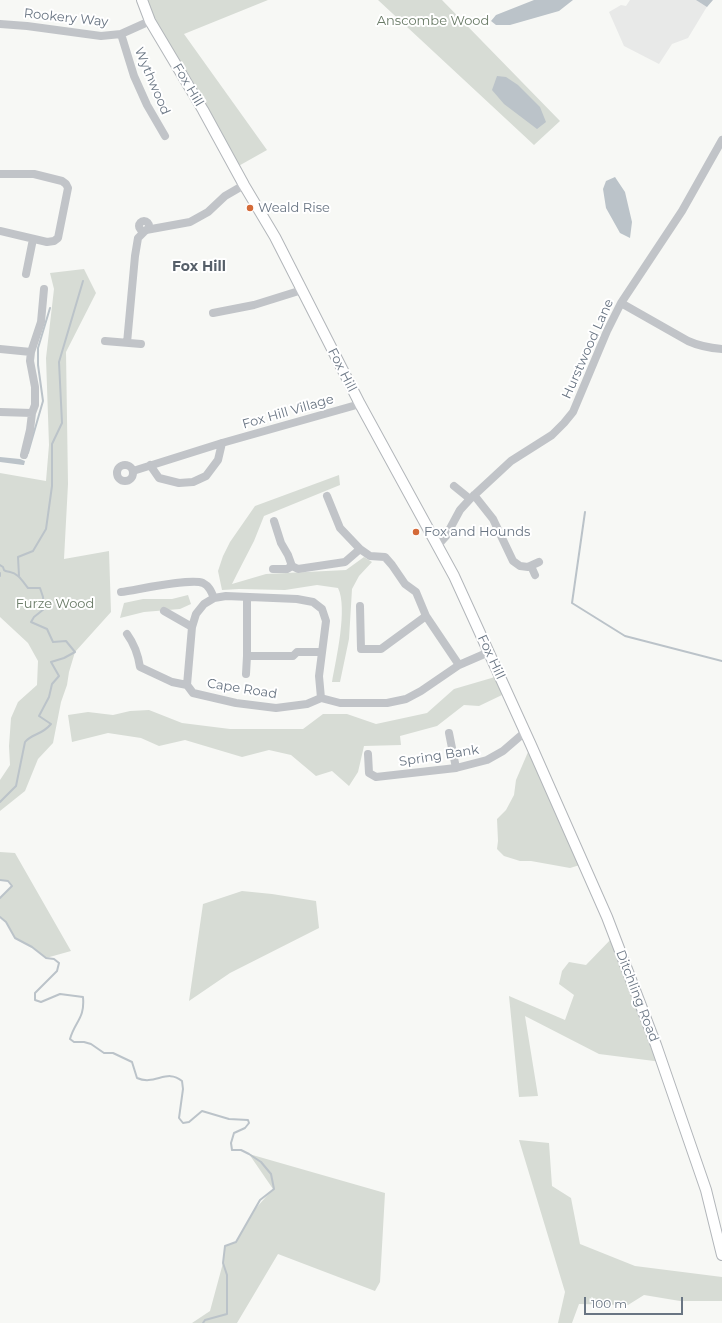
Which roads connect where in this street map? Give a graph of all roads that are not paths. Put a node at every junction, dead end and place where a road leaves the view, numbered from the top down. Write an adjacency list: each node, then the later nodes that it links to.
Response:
1 (142, 0): 2 (main road, Fox Hill)
2 (150, 21): 4 (street, Rookery Way); 8 (main road, Fox Hill)
3 (0, 24): 4 (street, Rookery Way)
4 (121, 34): 5 (street, Wythwood)
5 (165, 136)
6 (722, 140): 14 (street, Hurstwood Lane)
7 (0, 174): 10 (street)
8 (244, 185): 13 (main road, Fox Hill); 17 (street)
9 (0, 231): 10 (street)
10 (33, 239): 11 (street)
11 (26, 274)
12 (44, 289): 21 (street)
13 (302, 290): 15 (street); 22 (main road, Fox Hill)
14 (621, 303): 20 (street); 31 (street, Hurstwood Lane)
15 (213, 313)
16 (105, 340): 17 (street)
17 (127, 343): 18 (street)
18 (142, 344)
19 (0, 348): 21 (street)
20 (722, 348)
21 (31, 352): 24 (street)
22 (360, 404): 25 (street, Fox Hill Village); 33 (main road, Fox Hill)
23 (0, 412): 24 (street)
24 (32, 413): 26 (street)
25 (222, 443): 27 (street, Fox Hill Village); 27 (street)
26 (24, 455)
27 (150, 465): 28 (street, Fox Hill Village)
28 (133, 471)
29 (454, 486): 31 (street)
30 (326, 496): 34 (street)
31 (472, 497): 33 (street, Hurstwood Lane); 37 (street)
32 (274, 521): 36 (street)
33 (438, 545): 49 (main road, Fox Hill)
34 (360, 549): 36 (street); 45 (street)
35 (539, 562): 37 (street)
36 (292, 566): 38 (street)
37 (531, 566): 39 (street)
38 (274, 569)
39 (535, 575)
40 (121, 592): 42 (street)
41 (247, 597): 42 (street); 48 (street); 50 (street)
42 (214, 598): 46 (street)
43 (360, 606): 45 (street)
44 (164, 610): 46 (street)
45 (426, 616): 51 (street)
46 (192, 627): 53 (street)
47 (127, 634): 53 (street, Cape Road)
48 (321, 652): 50 (street); 54 (street)
49 (489, 652): 51 (street); 55 (main road, Fox Hill)
50 (247, 656): 52 (street)
51 (459, 665): 54 (street)
52 (246, 674)
53 (187, 685): 54 (street, Cape Road)
54 (321, 698)
55 (525, 732): 57 (main road, Fox Hill); 59 (street, Spring Bank)
56 (448, 733): 59 (street)
57 (531, 745): 60 (main road, Ditchling Road)
58 (368, 754): 59 (street, Spring Bank)
59 (456, 768)
60 (722, 1255)

